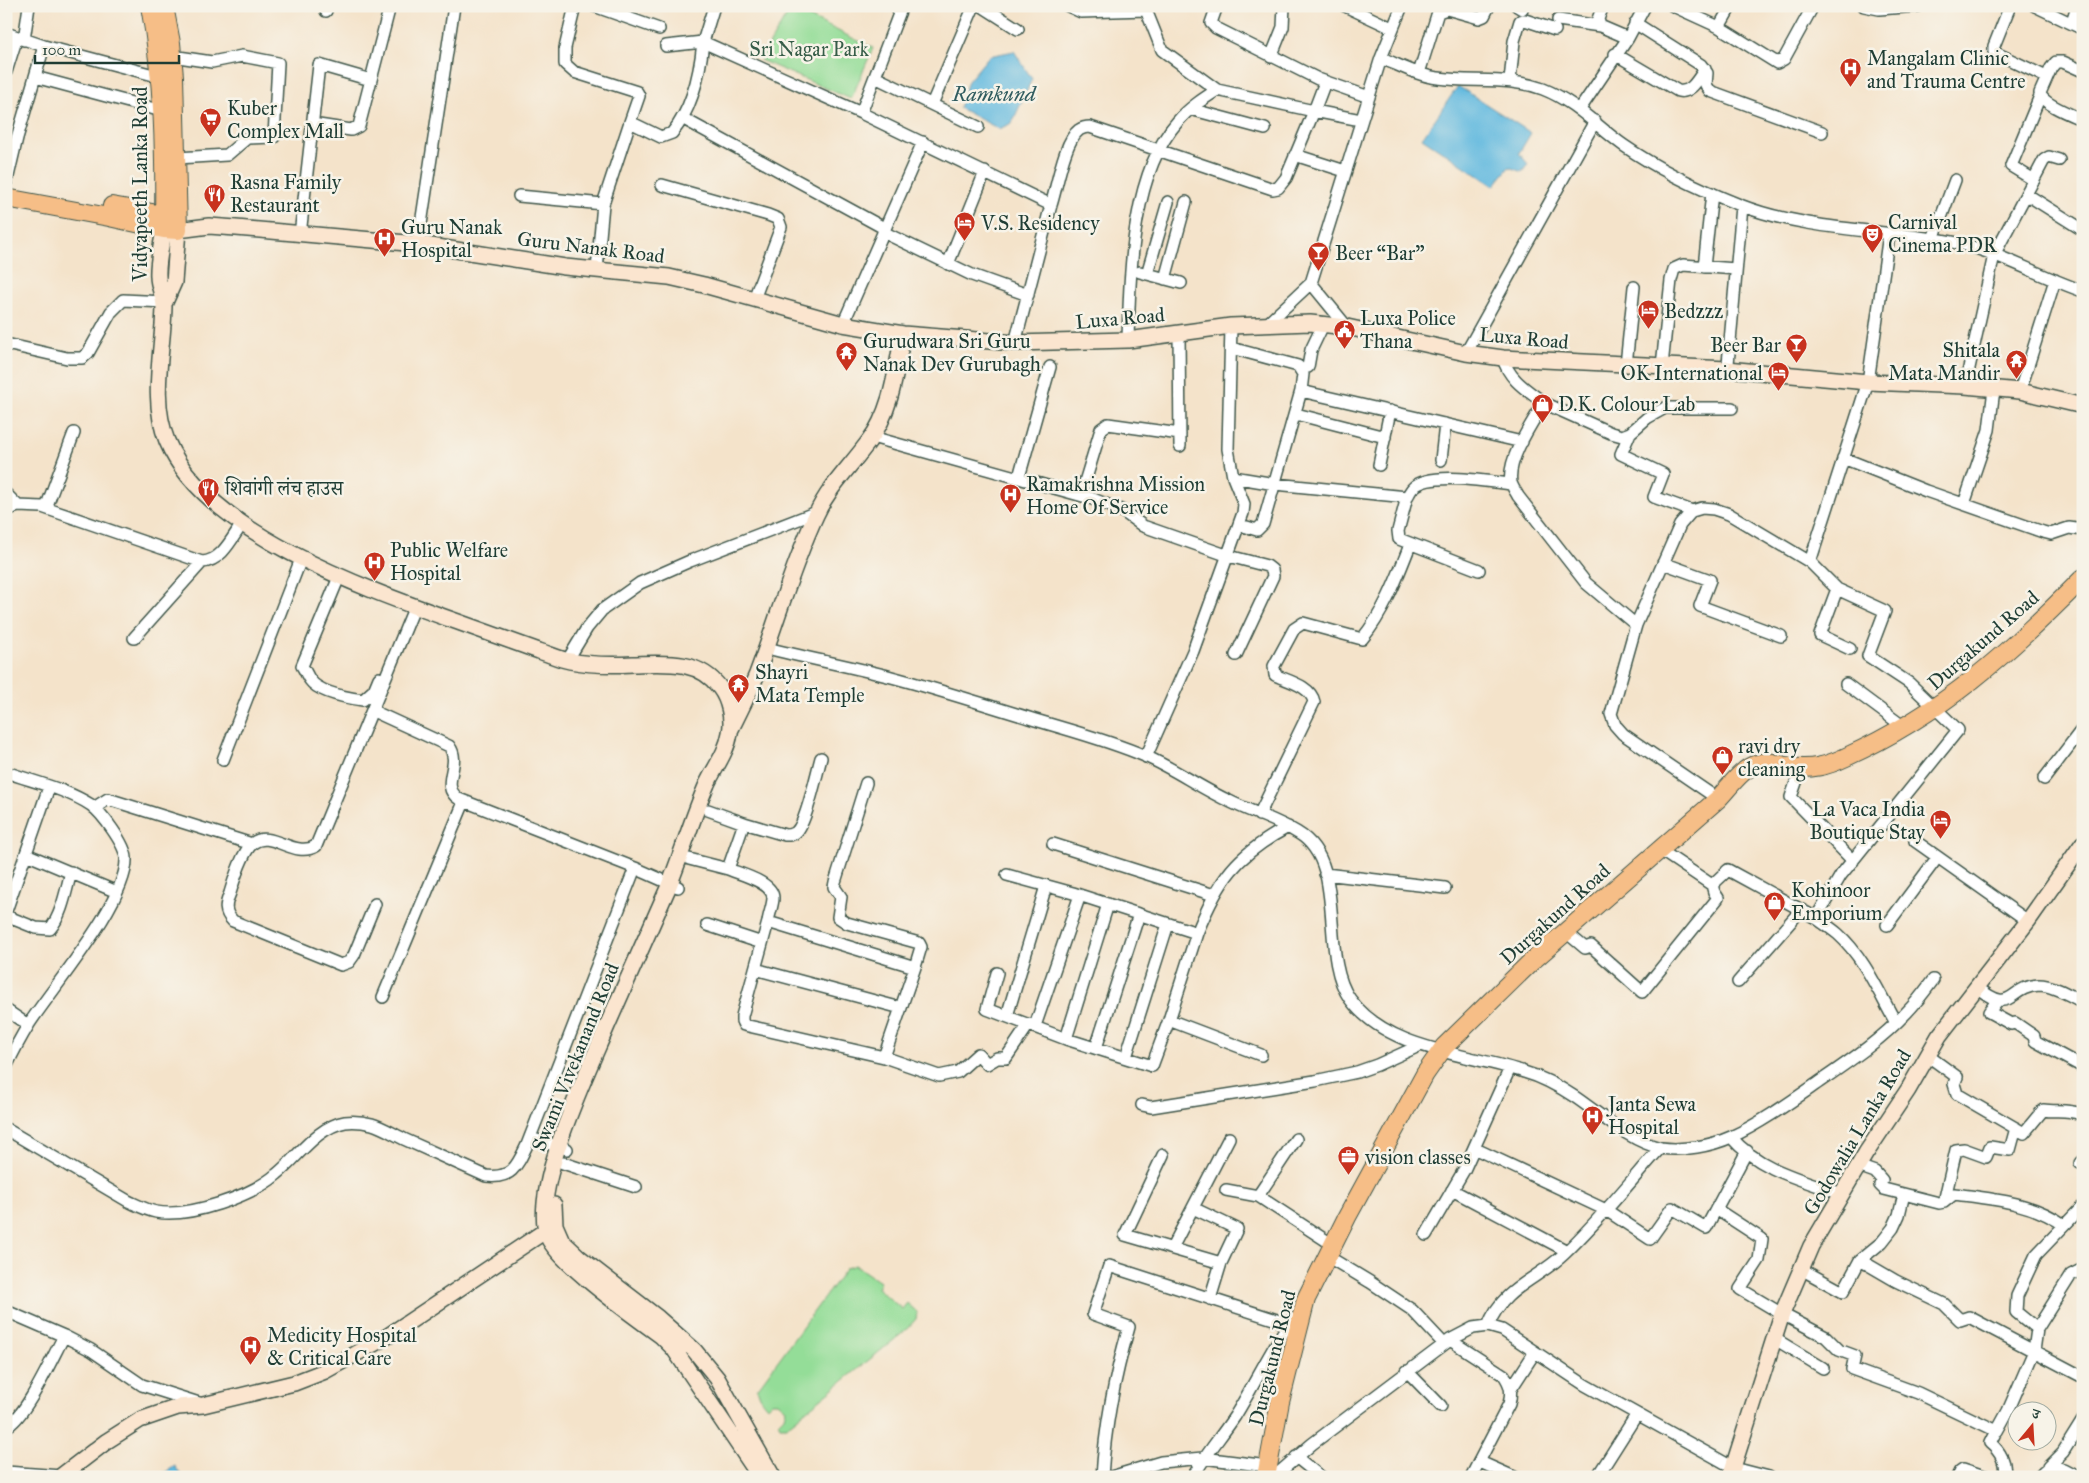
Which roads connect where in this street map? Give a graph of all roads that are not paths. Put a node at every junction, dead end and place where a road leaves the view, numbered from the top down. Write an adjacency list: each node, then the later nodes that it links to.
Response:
1 (29, 6): 37 (street)
2 (150, 6): 51 (main road, Vidyapeeth Lanka Road)
3 (164, 6): 43 (main road, Vidyapeeth Lanka Road)
4 (390, 6): 54 (street)
5 (454, 6): 101 (street)
6 (575, 6): 70 (street)
7 (594, 6): 35 (street)
8 (714, 6): 39 (street)
9 (902, 6): 50 (street)
10 (974, 6): 60 (street)
11 (982, 6): 36 (street)
12 (1068, 6): 28 (street)
13 (1217, 6): 44 (street)
14 (1284, 6): 44 (street)
15 (1345, 6): 33 (street)
16 (1402, 6): 33 (street)
17 (1489, 6): 49 (street)
18 (1603, 6): 31 (street)
19 (1645, 6): 30 (street)
20 (1673, 6): 32 (street)
21 (1731, 6): 32 (street)
22 (1813, 6): 32 (street)
23 (1864, 6): 24 (street)
24 (1918, 6)
25 (2010, 6): 52 (street)
26 (2035, 6): 29 (street)
27 (2077, 6): 29 (street)
28 (1147, 8): 57 (street)
29 (2072, 22): 34 (street)
30 (1636, 23): 38 (street); 46 (street)
31 (1600, 26): 38 (street); 55 (street)
32 (1719, 27)
33 (1392, 28): 45 (street)
34 (2083, 28)
35 (659, 29)
36 (1018, 29)
37 (16, 37): 40 (street); 48 (street)
38 (1628, 38): 42 (street)
39 (703, 42): 41 (street); 65 (street); 66 (street)
40 (44, 46): 51 (street); 53 (street)
41 (666, 46)
42 (1615, 54): 46 (street); 62 (street)
43 (172, 56): 78 (main road, Vidyapeeth Lanka Road); 78 (street)
44 (1271, 57): 56 (street)
45 (1381, 58): 49 (street); 59 (street)
46 (1705, 69): 74 (street)
47 (2083, 71): 52 (street)
48 (6, 72)
49 (1419, 73): 55 (street)
50 (875, 76): 60 (street); 65 (street)
51 (161, 77): 64 (main road, Vidyapeeth Lanka Road)
52 (2046, 77): 58 (street)
53 (35, 78): 64 (street); 85 (street)
54 (372, 80): 71 (street); 71 (street)
55 (1510, 81): 62 (street)
56 (1325, 82): 59 (street); 63 (street)
57 (1217, 90): 61 (street); 63 (street)
58 (2040, 96): 68 (street); 83 (street)
59 (1369, 97): 67 (street)
60 (932, 104): 72 (street)
61 (1190, 109): 73 (street); 76 (street)
62 (1580, 109): 69 (street)
63 (1314, 110): 67 (street); 77 (street)
64 (162, 111): 95 (main road, Vidyapeeth Lanka Road)
65 (861, 113): 75 (street)
66 (682, 118): 70 (street); 96 (street)
67 (1361, 120): 80 (street)
68 (2083, 120)
69 (1595, 121): 86 (street); 129 (street)
70 (630, 122): 92 (street)
71 (312, 124): 99 (street)
72 (978, 127)
73 (1265, 129)
74 (1822, 132)
75 (924, 142): 81 (street); 96 (street)
76 (1158, 150): 77 (street); 93 (street); 105 (street)
77 (1296, 155): 80 (street)
78 (177, 158): 95 (main road, Vidyapeeth Lanka Road)
79 (2059, 160): 83 (street)
80 (1345, 171): 112 (street)
81 (985, 172): 93 (street); 103 (street)
82 (1955, 180): 100 (street)
83 (2034, 180): 87 (street)
84 (662, 185): 116 (street)
85 (6, 186): 95 (main road)
86 (1712, 193): 94 (street); 104 (street)
87 (2026, 194): 97 (street); 102 (street)
88 (519, 196): 92 (street)
89 (6, 198): 95 (main road)
90 (1168, 202): 108 (street)
91 (1186, 202): 109 (street)
92 (603, 204): 107 (street)
93 (1051, 205): 115 (street)
94 (1742, 206): 98 (street); 106 (street)
95 (171, 223): 99 (street, Guru Nanak Road); 117 (street, Vidyapeeth Lanka Road)
96 (884, 230): 103 (street); 118 (street)
97 (2083, 230)
98 (1889, 234): 100 (street); 136 (street)
99 (300, 235): 101 (street, Guru Nanak Road)
100 (1933, 239): 102 (street)
101 (418, 244): 107 (street, Guru Nanak Road)
102 (1994, 255): 110 (street); 137 (street)
103 (948, 264): 115 (street)
104 (1704, 267): 106 (street); 132 (street)
105 (1131, 269): 108 (street); 125 (street)
106 (1736, 269): 133 (street)
107 (597, 270): 116 (street, Guru Nanak Road)
108 (1147, 274): 109 (street)
109 (1165, 279): 111 (street)
110 (2054, 280): 114 (street); 138 (street)
111 (1182, 283)
112 (1310, 283): 119 (street); 122 (street)
113 (1634, 287): 131 (street)
114 (2083, 291)
115 (1028, 295): 126 (street)
116 (754, 299): 118 (street, Guru Nanak Road)
117 (165, 302): 127 (street); 169 (street, Vidyapeeth Lanka Road)
118 (843, 324): 124 (street, Guru Nanak Road)
119 (1266, 324): 120 (street, Luxa Road); 121 (street, Luxa Road)
120 (1324, 325): 122 (street, Luxa Road); 135 (street)
121 (1231, 326): 123 (street, Luxa Road); 128 (street)
122 (1347, 327): 129 (street, Luxa Road)
123 (1179, 333): 125 (street, Luxa Road); 161 (street)
124 (903, 334): 126 (street, Luxa Road); 150 (street, Swami Vivekanand Road)
125 (1128, 340): 126 (street, Luxa Road)
126 (1015, 343)
127 (6, 344)
128 (1231, 348): 140 (street); 157 (street)
129 (1467, 351): 130 (street, Luxa Road); 131 (street)
130 (1503, 358): 131 (street, Luxa Road); 142 (street)
131 (1626, 362): 132 (street, Luxa Road)
132 (1662, 363): 133 (street); 136 (street, Luxa Road)
133 (1728, 364): 136 (street)
134 (1050, 367): 156 (street)
135 (1308, 367)
136 (1869, 378): 137 (street, Luxa Road); 153 (street)
137 (1966, 383): 138 (street); 139 (street, Luxa Road)
138 (2021, 388): 139 (street, Luxa Road); 141 (street); 143 (street, Luxa Road)
139 (1994, 389): 163 (street)
140 (1301, 391): 145 (street); 146 (street)
141 (2083, 400)
142 (1544, 403): 149 (street); 152 (street)
143 (2083, 406)
144 (1732, 408): 149 (street)
145 (1390, 411): 147 (street); 151 (street)
146 (1296, 414): 151 (street); 158 (street)
147 (1445, 424): 152 (street); 154 (street)
148 (74, 433): 165 (street)
149 (1630, 433): 167 (street)
150 (872, 437): 156 (street); 168 (street, Swami Vivekanand Road)
151 (1385, 437): 155 (street)
152 (1522, 442): 159 (street)
153 (1842, 458): 163 (street); 176 (street)
154 (1440, 460)
155 (1379, 465)
156 (1019, 477): 161 (street)
157 (1233, 477): 158 (street); 170 (street)
158 (1275, 484): 162 (street); 170 (street)
159 (1511, 484): 162 (street); 183 (street)
160 (6, 494): 164 (street)
161 (1081, 495): 173 (street)
162 (1407, 497): 172 (street)
163 (1964, 504): 171 (street)
164 (18, 506): 165 (street); 166 (street)
165 (46, 508): 175 (street)
166 (6, 510)
167 (1692, 511): 176 (street); 177 (street)
168 (817, 512): 186 (street, Swami Vivekanand Road); 189 (street)
169 (242, 524): 174 (street, Vidyapeeth Lanka Road); 175 (street)
170 (1240, 525): 173 (street)
171 (2083, 530)
172 (1410, 545): 178 (street); 209 (street)
173 (1229, 556): 188 (street); 196 (street)
174 (301, 559): 179 (street, Vidyapeeth Lanka Road); 198 (street)
175 (202, 562): 185 (street)
176 (1810, 562): 181 (street)
177 (1663, 563): 183 (street); 184 (street)
178 (1479, 570)
179 (338, 576): 182 (street, Vidyapeeth Lanka Road); 182 (street)
180 (2083, 578): 191 (main road, Durgakund Road)
181 (1838, 589): 187 (street); 191 (street)
182 (412, 605): 189 (street, Vidyapeeth Lanka Road); 192 (street)
183 (1636, 625): 205 (street)
184 (1782, 636)
185 (134, 638)
186 (766, 648): 195 (street, Swami Vivekanand Road); 196 (street)
187 (1850, 649)
188 (1236, 655)
189 (567, 661): 195 (street, Vidyapeeth Lanka Road)
190 (1846, 684): 193 (street)
191 (1935, 709): 193 (main road, Durgakund Road); 220 (street)
192 (373, 711): 206 (street); 213 (street)
193 (1904, 727): 200 (main road, Durgakund Road)
194 (2083, 728): 202 (street)
195 (729, 737): 199 (street, Swami Vivekanand Road)
196 (1146, 757): 209 (street)
197 (821, 758): 210 (street)
198 (223, 760)
199 (718, 765): 208 (street, Swami Vivekanand Road); 227 (street, Swami Vivekanand Road)
200 (1801, 768): 205 (main road, Durgakund Road); 220 (street)
201 (6, 772): 204 (street)
202 (2044, 779)
203 (866, 783): 248 (street)
204 (49, 786): 207 (street); 217 (street)
205 (1718, 799): 216 (main road, Durgakund Road)
206 (464, 802): 221 (street); 254 (street)
207 (94, 808): 213 (street); 230 (street)
208 (708, 810): 210 (street); 218 (street, Swami Vivekanand Road)
209 (1259, 815): 211 (street)
210 (744, 823): 222 (street)
211 (1288, 827): 224 (street); 232 (street)
212 (1915, 841): 219 (street)
213 (252, 844): 233 (street)
214 (1053, 844): 232 (street)
215 (2083, 844): 240 (street, Godowalia Lanka Road)
216 (1660, 850): 226 (street); 245 (main road, Durgakund Road)
217 (26, 854): 223 (street); 236 (street)
218 (689, 858): 222 (street); 227 (street, Swami Vivekanand Road)
219 (1937, 858): 240 (street); 244 (street)
220 (1852, 861): 239 (street)
221 (635, 868): 227 (street); 280 (street)
222 (728, 869): 241 (street)
223 (71, 872): 230 (street); 238 (street)
224 (1325, 874): 229 (street); 265 (street)
225 (1006, 875): 228 (street)
226 (1712, 884): 235 (street); 245 (street)
227 (674, 885): 286 (street, Swami Vivekanand Road)
228 (1046, 886): 231 (street); 259 (street)
229 (1445, 888)
230 (117, 892): 262 (street)
231 (1080, 895): 234 (street); 263 (street)
232 (1214, 895): 246 (street)
233 (375, 904)
234 (1108, 904): 237 (street); 264 (street)
235 (1801, 910): 239 (street); 252 (street)
236 (6, 911)
237 (1139, 914): 242 (street); 266 (street)
238 (6, 916)
239 (1816, 918): 261 (street)
240 (2028, 921): 253 (street, Godowalia Lanka Road)
241 (768, 922): 247 (street); 248 (street)
242 (1168, 924): 246 (street); 271 (street)
243 (707, 925): 247 (street)
244 (1888, 925)
245 (1566, 932): 267 (main road, Durgakund Road)
246 (1197, 933): 260 (street)
247 (762, 943): 249 (street)
248 (915, 967): 257 (street)
249 (755, 968): 257 (street); 270 (street)
250 (997, 973): 259 (street)
251 (1933, 980): 261 (street)
252 (1738, 982)
253 (1977, 987): 255 (street); 269 (street, Godowalia Lanka Road)
254 (383, 997)
255 (1997, 1001): 256 (street); 273 (street)
256 (2083, 1002)
257 (902, 1008): 270 (street)
258 (6, 1010): 262 (street)
259 (1007, 1016): 263 (street)
260 (1169, 1020): 268 (street); 271 (street)
261 (1896, 1023): 279 (street)
262 (28, 1025): 272 (street)
263 (1032, 1025): 264 (street); 270 (street)
264 (1066, 1039): 266 (street)
265 (1421, 1045): 267 (street); 275 (street)
266 (1096, 1048): 271 (street)
267 (1441, 1050): 274 (street); 304 (main road, Durgakund Road)
268 (1261, 1055)
269 (1928, 1056): 277 (street); 288 (street, Godowalia Lanka Road)
270 (884, 1057)
271 (1126, 1057)
272 (6, 1067)
273 (2083, 1067)
274 (1510, 1068): 283 (street); 291 (street)
275 (1142, 1105)
276 (2083, 1110): 277 (street)
277 (2016, 1128): 295 (street)
278 (6, 1129): 280 (street)
279 (1731, 1136): 283 (street); 285 (street)
280 (530, 1138): 286 (street)
281 (1229, 1138): 297 (street)
282 (1296, 1140): 294 (street)
283 (1660, 1148): 299 (street)
284 (1480, 1151): 299 (street)
285 (1747, 1151): 292 (street); 298 (street)
286 (563, 1153): 289 (street); 301 (street, Swami Vivekanand Road); 341 (street, Swami Vivekanand Road)
287 (1163, 1154): 303 (street)
288 (1858, 1166): 292 (street, Godowalia Lanka Road); 293 (street)
289 (636, 1187)
290 (1226, 1190): 294 (street)
291 (1452, 1190): 302 (street); 305 (street)
292 (1842, 1194): 308 (street, Godowalia Lanka Road)
293 (1904, 1194): 295 (street); 306 (street)
294 (1258, 1196): 304 (street)
295 (1944, 1202): 300 (street)
296 (2083, 1206): 300 (street)
297 (1193, 1208): 303 (street); 307 (street)
298 (1716, 1209): 299 (street); 313 (street)
299 (1606, 1210): 305 (street)
300 (2064, 1225): 316 (street)
301 (545, 1232): 326 (street); 340 (street)
302 (1426, 1235)
303 (1172, 1248): 307 (street)
304 (1330, 1251): 311 (main road, Durgakund Road); 319 (street)
305 (1567, 1251): 315 (street)
306 (1860, 1260): 308 (street); 320 (street)
307 (1221, 1263): 310 (street)
308 (1801, 1269): 313 (street, Godowalia Lanka Road)
309 (2083, 1269): 316 (street)
310 (1210, 1299): 314 (street); 342 (street)
311 (1306, 1299): 314 (street); 337 (main road, Durgakund Road)
312 (6, 1311): 317 (street)
313 (1782, 1314): 318 (street, Godowalia Lanka Road); 331 (street)
314 (1288, 1324): 333 (street)
315 (1488, 1326): 319 (street); 321 (street)
316 (2037, 1329): 320 (street)
317 (64, 1336): 326 (street); 330 (street)
318 (1775, 1339): 322 (street); 338 (street, Godowalia Lanka Road)
319 (1447, 1342): 323 (street); 325 (street)
320 (2034, 1351): 324 (street); 331 (street)
321 (1535, 1352): 325 (street); 328 (street)
322 (1823, 1368)
323 (1406, 1371): 327 (street); 332 (street)
324 (2083, 1378)
325 (1511, 1389): 334 (street)
326 (203, 1405): 339 (street)
327 (1441, 1406)
328 (1637, 1414): 338 (street); 348 (street)
329 (2083, 1420): 335 (street)
330 (6, 1427)
331 (1996, 1431): 352 (street)
332 (1296, 1457): 337 (street); 345 (street)
333 (1203, 1458): 337 (street); 343 (street); 344 (street)
334 (1480, 1462): 346 (street); 347 (street)
335 (2048, 1467): 353 (street); 354 (street)
336 (6, 1472): 339 (street)
337 (1269, 1473)
338 (1732, 1473): 349 (street)
339 (60, 1476)
340 (760, 1477)
341 (773, 1477)
342 (1102, 1477)
343 (1111, 1477)
344 (1193, 1477)
345 (1321, 1477)
346 (1472, 1477)
347 (1513, 1477)
348 (1597, 1477)
349 (1769, 1477)
350 (1957, 1477): 351 (street)
351 (1987, 1477)
352 (2003, 1477)
353 (2039, 1477)
354 (2078, 1477)

